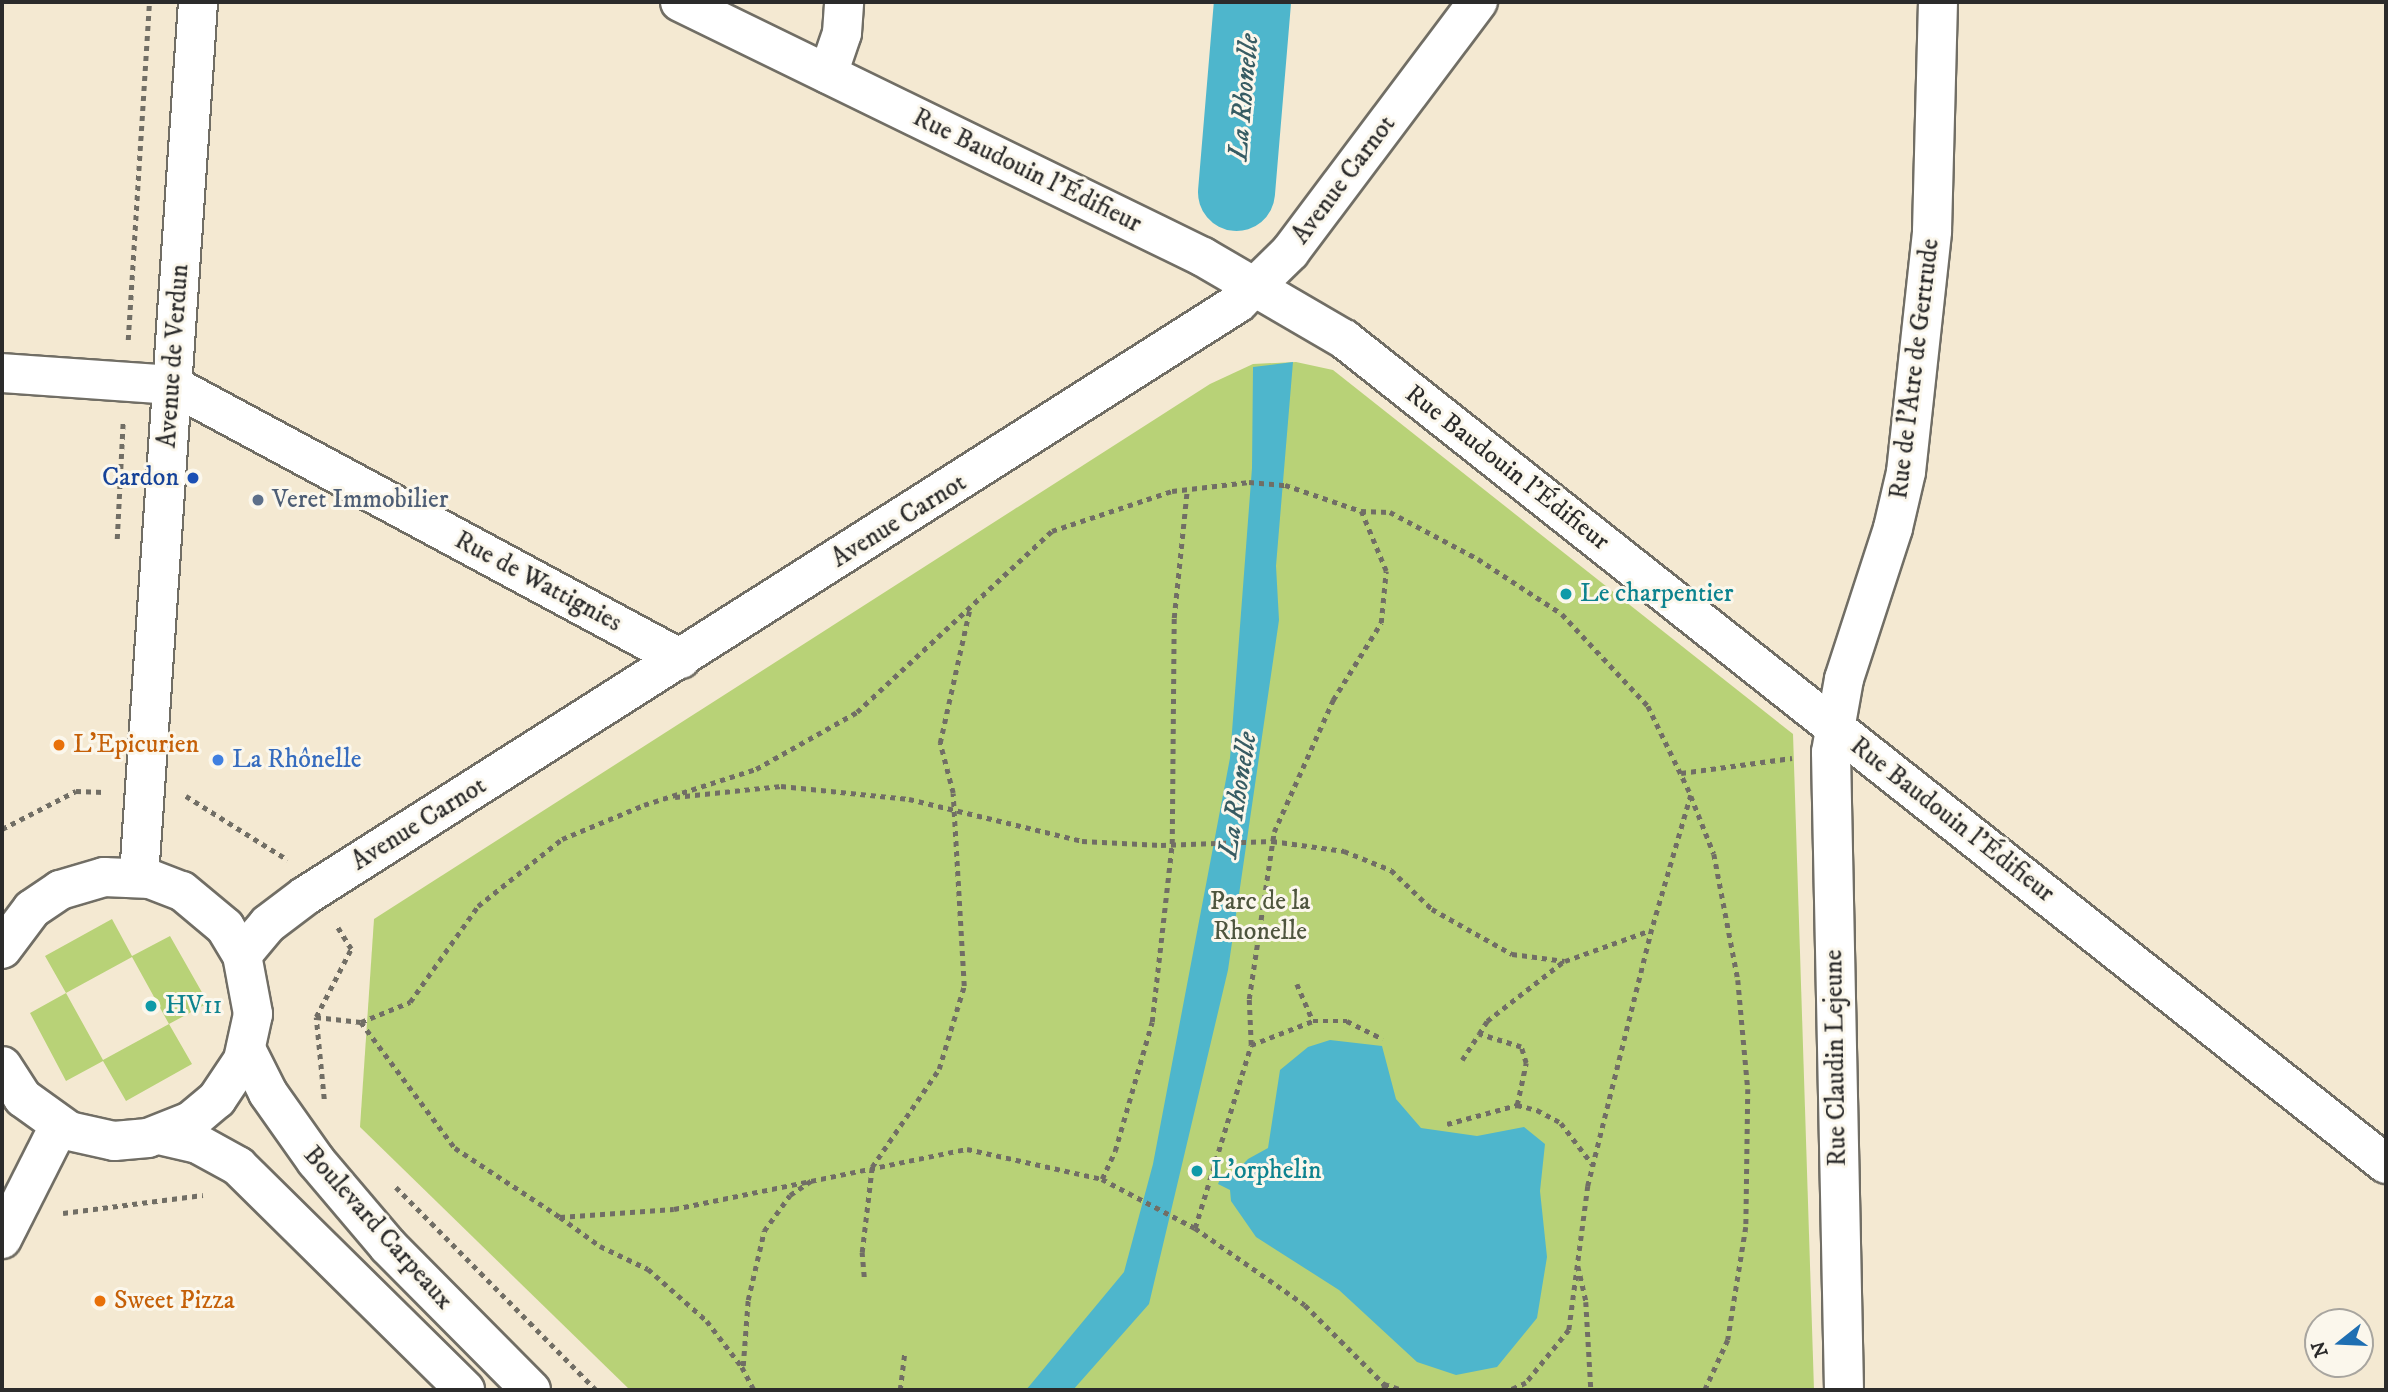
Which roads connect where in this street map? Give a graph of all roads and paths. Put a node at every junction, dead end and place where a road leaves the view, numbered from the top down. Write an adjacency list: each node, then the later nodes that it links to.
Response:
1 (198, 2): 9 (street, Avenue de Verdun)
2 (680, 2): 6 (street, Rue Baudouin l'Édifieur)
3 (844, 2): 6 (street)
4 (1478, 2): 7 (street, Avenue Carnot)
5 (1938, 2): 14 (street, Rue de l'Atre de Gertrude)
6 (828, 74): 7 (street, Rue Baudouin l'Édifieur)
7 (1258, 286): 13 (street, Avenue Carnot); 14 (street, Rue Baudouin l'Édifieur)
8 (2, 373): 9 (street)
9 (172, 385): 13 (street, Rue de Wattignies); 26 (street, Avenue de Verdun)
10 (1186, 491): 11 (path); 12 (path); 24 (path)
11 (1361, 511): 15 (path); 23 (path)
12 (970, 607): 20 (path); 21 (path)
13 (681, 659): 31 (street, Avenue Carnot)
14 (1833, 726): 16 (street, Rue Claudin Lejeune); 48 (street, Rue Baudouin l'Édifieur)
15 (1681, 773): 16 (path); 19 (path)
16 (1830, 778): 73 (street, Rue Claudin Lejeune)
17 (76, 791): 22 (path)
18 (185, 795): 25 (path)
19 (1691, 795): 28 (path); 72 (path)
20 (663, 799): 21 (path); 36 (path)
21 (954, 808): 24 (path); 50 (path)
22 (2, 829)
23 (1272, 841): 24 (path); 32 (path); 39 (path)
24 (1172, 844): 52 (path)
25 (300, 867)
26 (139, 877): 27 (street); 31 (street)
27 (17, 908): 29 (street)
28 (1652, 929): 32 (path); 49 (path)
29 (2, 949)
30 (351, 949): 34 (path)
31 (242, 955): 40 (street)
32 (1565, 961): 37 (path)
33 (1297, 984): 35 (path)
34 (316, 1017): 36 (path); 43 (path)
35 (1313, 1021): 38 (path); 39 (path)
36 (361, 1022): 56 (path)
37 (1479, 1034): 41 (path); 44 (path)
38 (1383, 1039)
39 (1251, 1045): 57 (path)
40 (246, 1049): 47 (street); 65 (street, Boulevard Carpeaux)
41 (1462, 1060)
42 (6, 1081): 46 (street)
43 (324, 1101)
44 (1517, 1105): 45 (path); 49 (path)
45 (1447, 1124)
46 (59, 1126): 47 (street); 58 (street)
47 (159, 1135): 54 (street, Boulevard Carpeaux)
48 (2386, 1164)
49 (1593, 1166): 59 (path)
50 (872, 1167): 51 (path); 52 (path); 60 (path)
51 (814, 1179): 56 (path); 62 (path)
52 (1102, 1179): 57 (path)
53 (389, 1180): 66 (path)
54 (257, 1181): 55 (path); 64 (street, Boulevard Carpeaux)
55 (55, 1214)
56 (560, 1217): 62 (path)
57 (1195, 1228): 63 (path)
58 (2, 1239)
59 (1577, 1263): 70 (path); 71 (path)
60 (864, 1278)
61 (905, 1352): 68 (path)
62 (743, 1367): 67 (path)
63 (1385, 1388): 69 (path)
64 (465, 1390)
65 (531, 1390)
66 (596, 1390)
67 (754, 1390)
68 (900, 1390)
69 (1403, 1390)
70 (1510, 1390)
71 (1591, 1390)
72 (1708, 1390)
73 (1844, 1390)

